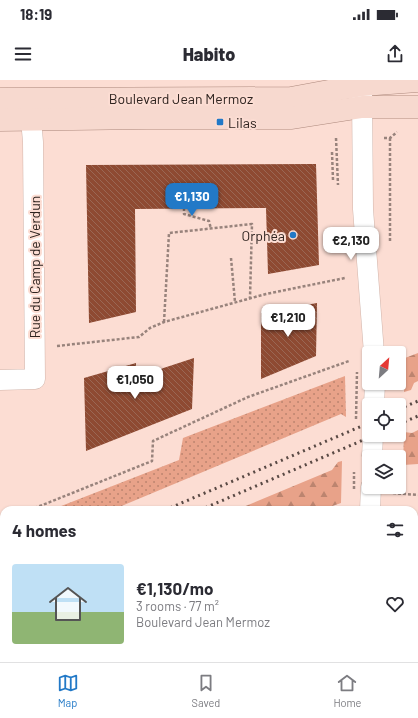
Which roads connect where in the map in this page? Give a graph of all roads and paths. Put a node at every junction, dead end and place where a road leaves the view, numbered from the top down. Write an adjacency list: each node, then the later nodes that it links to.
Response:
1 (418, 81): 2 (main road, Boulevard Jean Mermoz)
2 (362, 85): 3 (main road, Boulevard Jean Mermoz); 4 (street)
3 (0, 99)
4 (362, 107): 5 (main road, Boulevard Jean Mermoz); 6 (main road, Boulevard Jean Mermoz); 21 (street)
5 (418, 107)
6 (31, 119): 7 (main road, Boulevard Jean Mermoz); 22 (street, Rue du Camp de Verdun)
7 (0, 120)
8 (399, 130): 13 (path)
9 (336, 138): 12 (path)
10 (332, 152): 11 (path)
11 (333, 180)
12 (338, 192)
13 (391, 195)
14 (184, 208): 15 (path)
15 (211, 230): 18 (path); 20 (path)
16 (231, 258): 19 (path)
17 (345, 278): 18 (path)
18 (250, 298): 19 (path)
19 (235, 302): 20 (path)
20 (164, 322): 22 (path)
21 (373, 346)
22 (34, 348): 24 (street, Rue du Camp de Verdun)
23 (349, 361): 28 (path)
24 (0, 380)
25 (371, 494): 29 (street)
26 (401, 494): 27 (path)
27 (418, 496)
28 (40, 506)
29 (370, 506)

